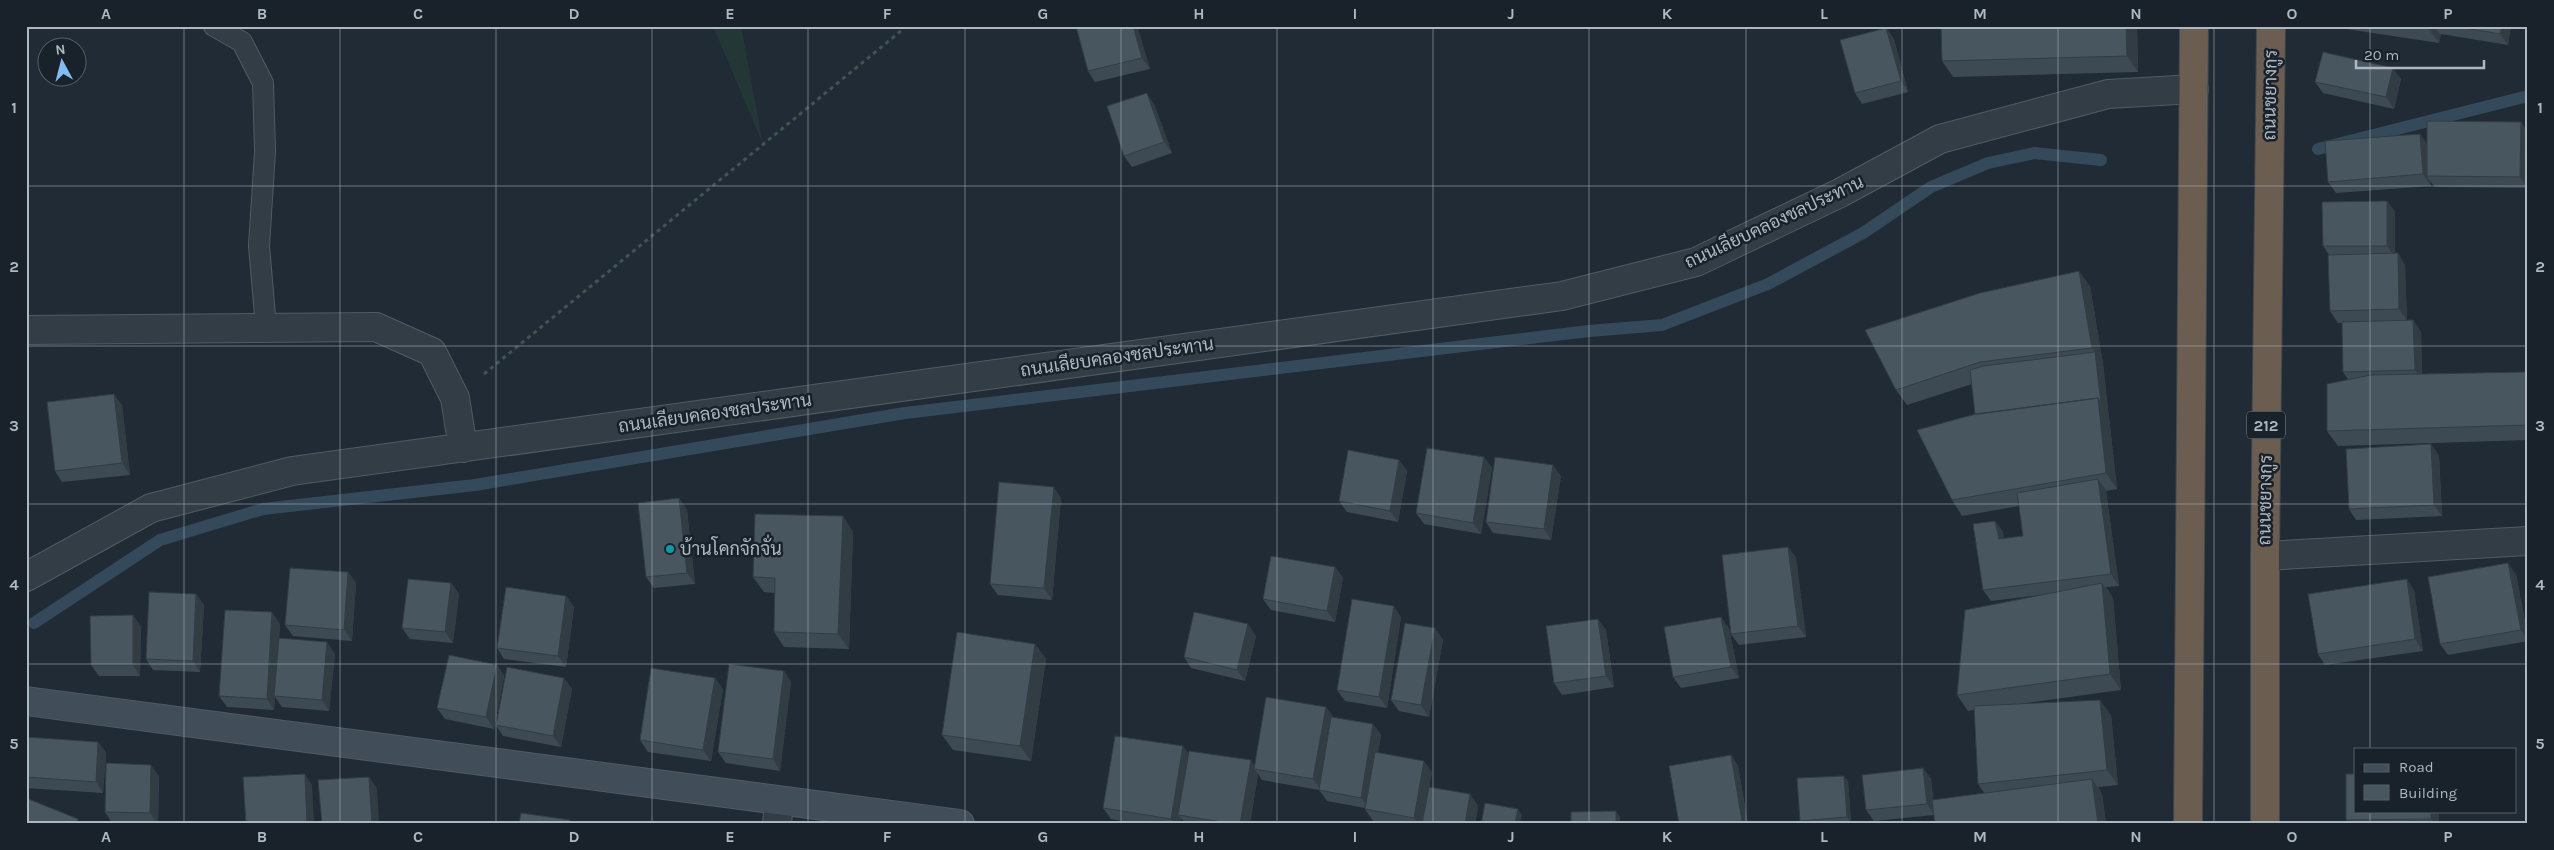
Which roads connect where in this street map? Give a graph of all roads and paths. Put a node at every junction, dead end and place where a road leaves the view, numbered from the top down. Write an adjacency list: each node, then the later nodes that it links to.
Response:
1 (214, 26): 6 (lane)
2 (907, 26): 8 (path)
3 (2194, 26): 5 (highway)
4 (2271, 26): 11 (highway, ถนนชยางกูร / 212)
5 (2194, 89): 9 (street, ถนนเลียบคลองชลประทาน); 16 (highway)
6 (266, 327): 7 (street); 8 (street)
7 (26, 330)
8 (455, 398): 9 (street)
9 (463, 448): 12 (street, ถนนเลียบคลองชลประทาน)
10 (2528, 541): 11 (street)
11 (2265, 556): 17 (highway, ถนนชยางกูร / 212)
12 (26, 577)
13 (29, 705): 14 (street)
14 (778, 812): 15 (street)
15 (960, 824)
16 (2188, 824)
17 (2265, 824)

